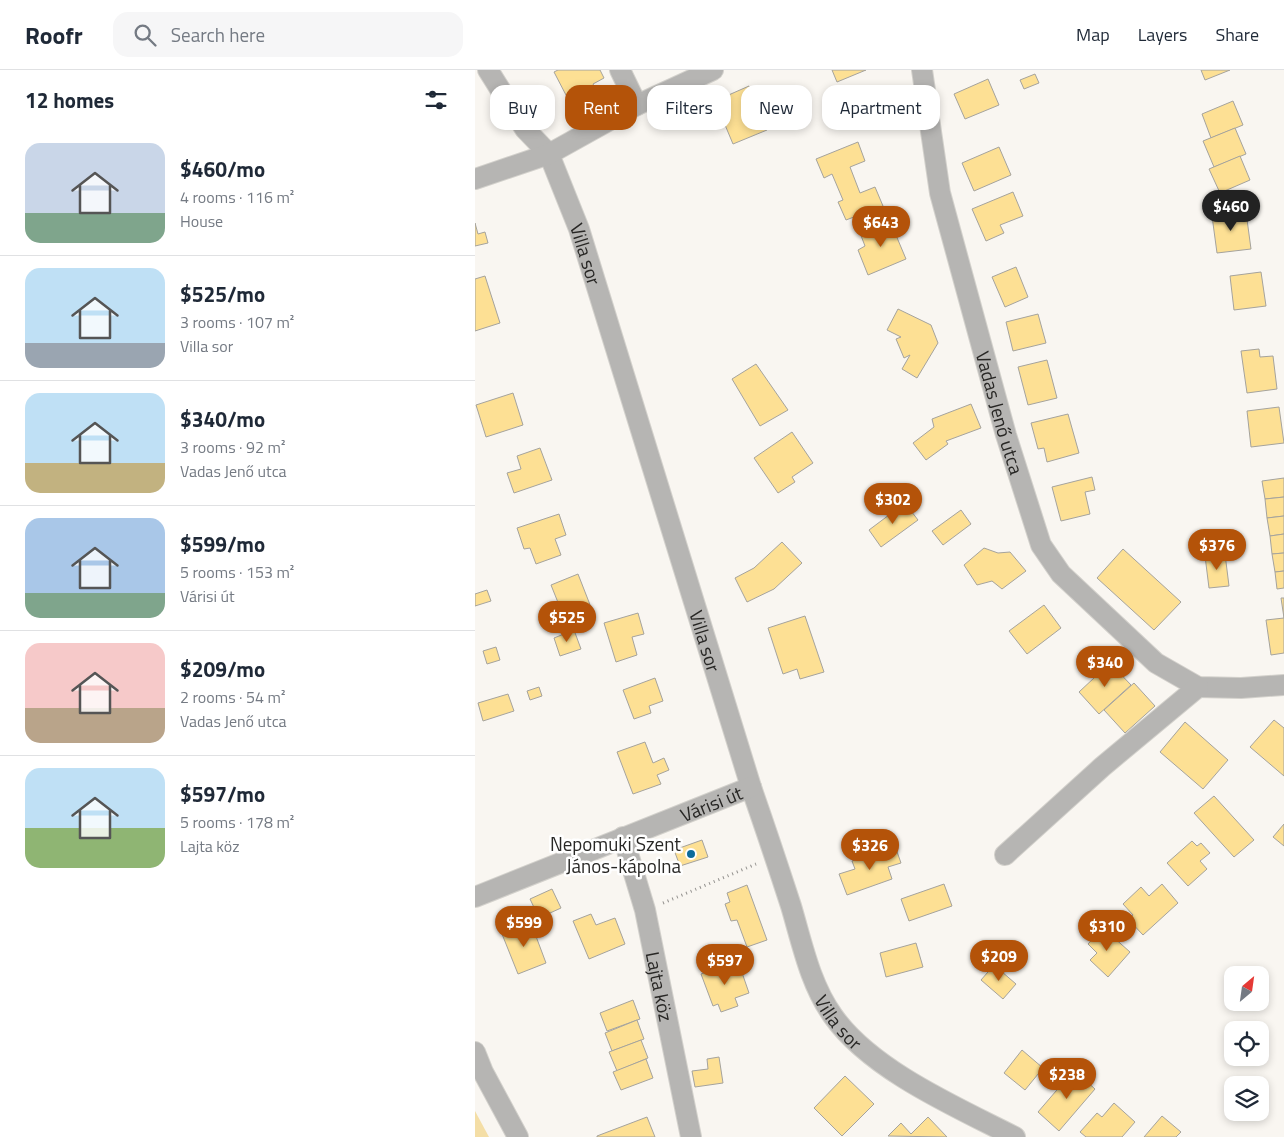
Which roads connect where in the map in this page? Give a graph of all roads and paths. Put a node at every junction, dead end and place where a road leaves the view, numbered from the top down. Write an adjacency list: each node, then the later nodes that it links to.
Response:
1 (488, 70): 8 (street, Villa sor)
2 (620, 70): 5 (street)
3 (713, 70): 6 (street)
4 (922, 70): 11 (street, Vadas Jenő utca)
5 (627, 85)
6 (637, 105)
7 (592, 130): 8 (street)
8 (549, 154): 9 (street); 12 (street, Villa sor)
9 (475, 179)
10 (1284, 684): 11 (street, Vadas Jenő utca)
11 (1198, 687): 14 (street)
12 (751, 787): 13 (street, Várisi út); 15 (street, Villa sor)
13 (623, 837): 16 (street, Várisi út); 17 (street, Lajta köz)
14 (1005, 855)
15 (775, 856): 17 (path); 21 (street, Villa sor)
16 (475, 897)
17 (645, 910): 20 (street, Lajta köz)
18 (475, 1052): 19 (street)
19 (518, 1137)
20 (691, 1137)
21 (1015, 1137)

